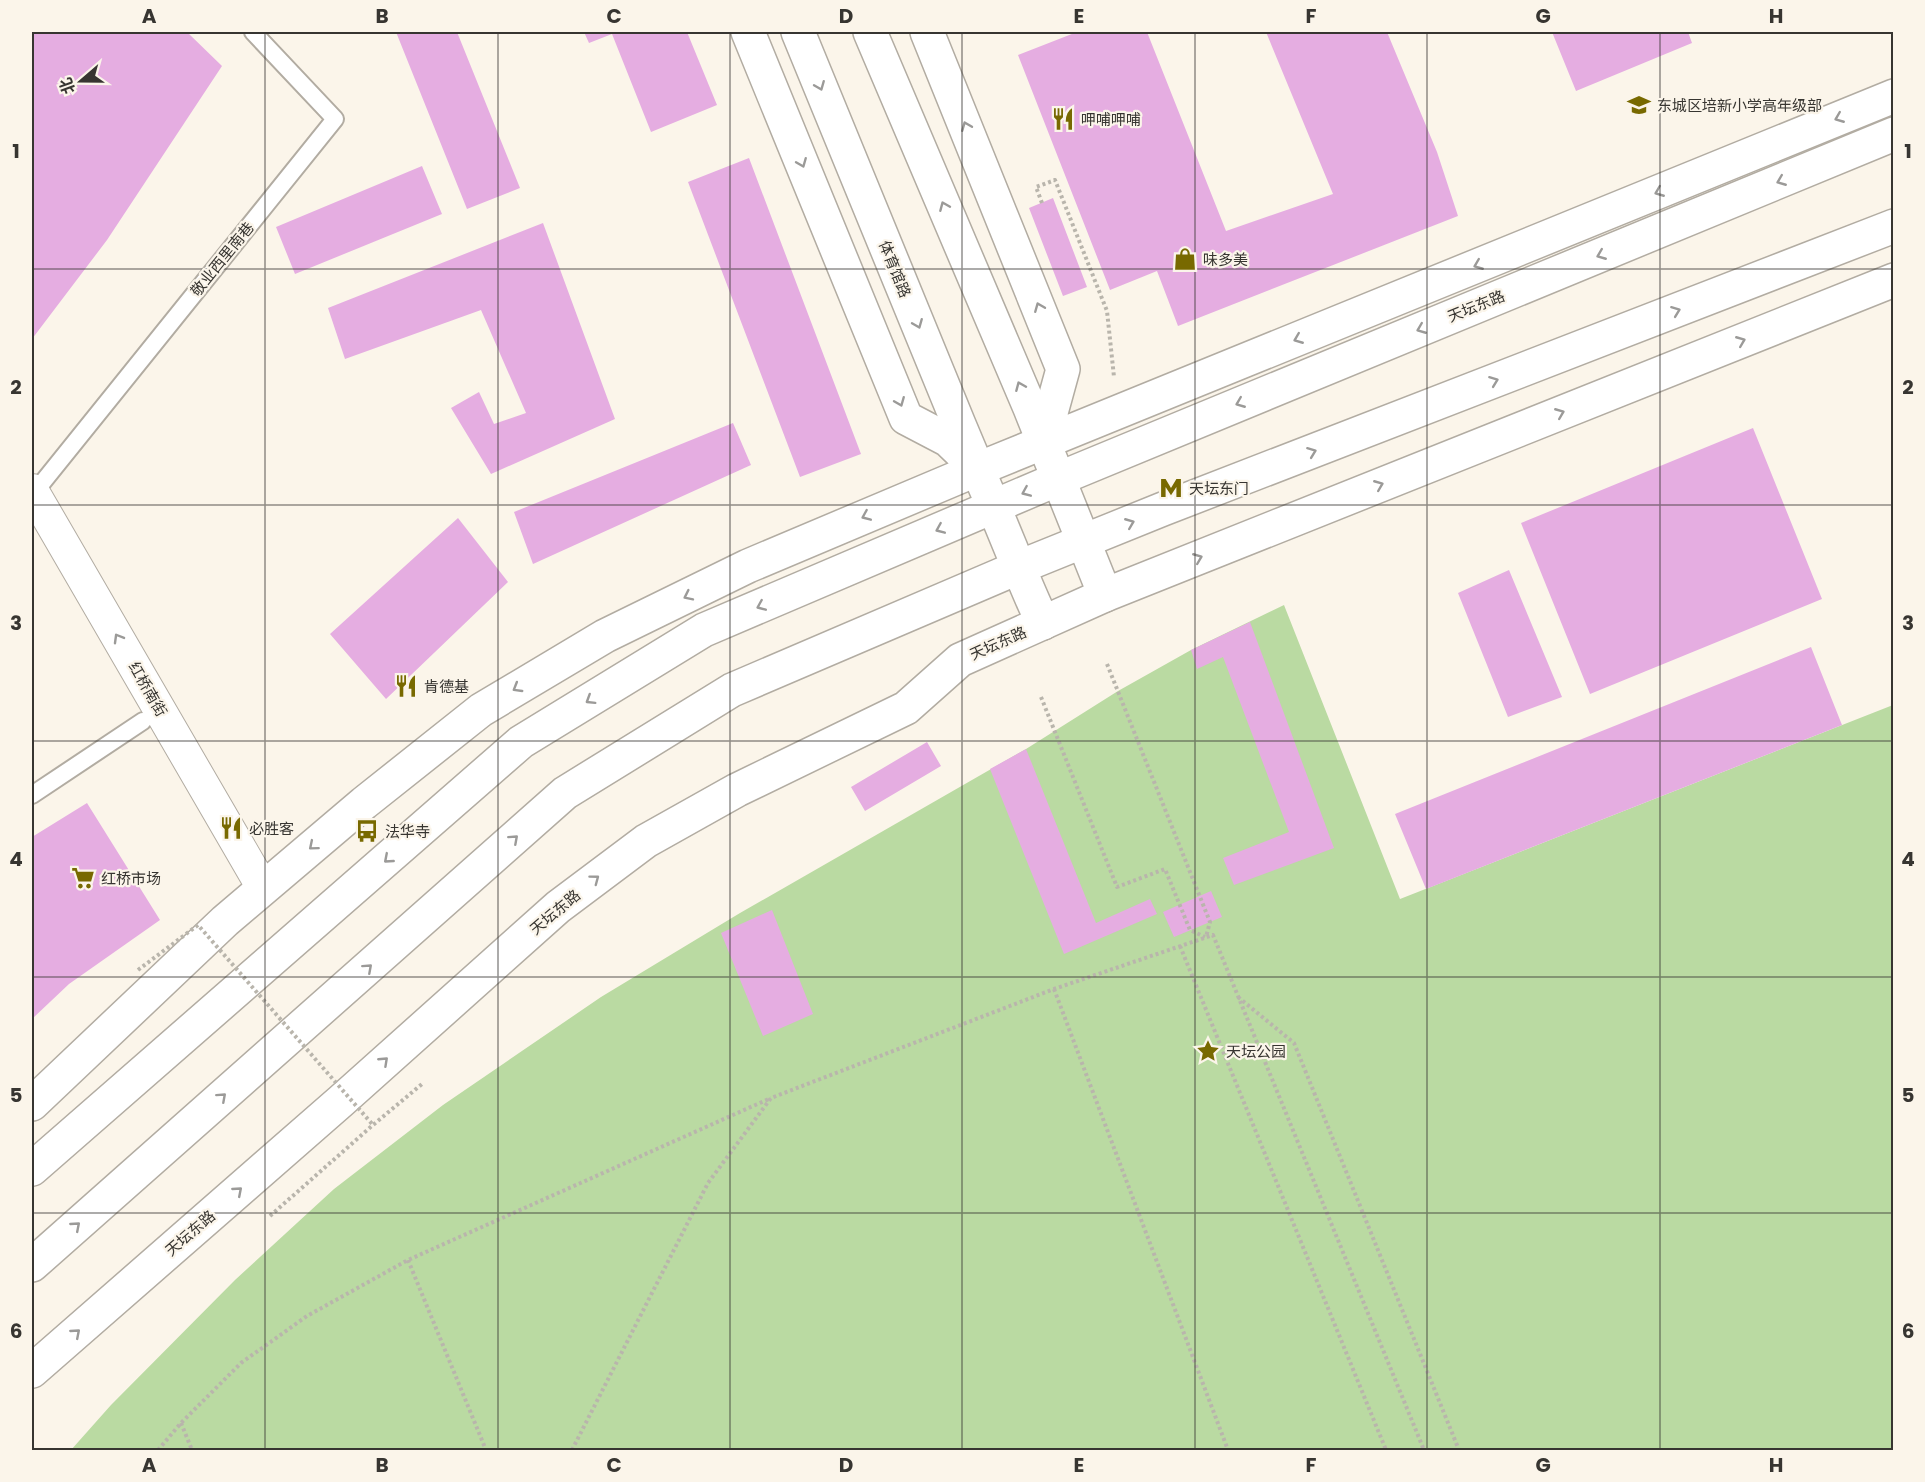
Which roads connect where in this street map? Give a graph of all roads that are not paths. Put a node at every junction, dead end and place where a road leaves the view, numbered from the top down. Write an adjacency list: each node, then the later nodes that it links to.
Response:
1 (253, 32): 13 (lane, 敬业西里南巷)
2 (748, 32): 11 (main road, one-way to 11)
3 (798, 32): 11 (main road, 体育馆路, one-way to 11)
4 (870, 32): 10 (main road, one-way to 4)
5 (927, 32): 10 (main road, one-way to 5)
6 (1893, 96): 10 (main road, one-way to 10)
7 (1893, 134): 12 (main road, 天坛东路, one-way to 12)
8 (1893, 226): 16 (main road, one-way to 8)
9 (1893, 280): 18 (main road, 天坛东路, one-way to 9)
10 (1043, 442): 11 (main road); 12 (main road)
11 (978, 469): 14 (main road, 体育馆路); 22 (main road, one-way to 22)
12 (1058, 479): 14 (main road, 天坛东路, one-way to 14); 16 (main road)
13 (33, 492): 22 (street, 红桥南街, one-way to 13)
14 (994, 506): 17 (main road, 体育馆路); 24 (main road, 天坛东路, one-way to 24)
15 (32, 533): 20 (street, 红桥南街)
16 (1082, 542): 17 (main road); 18 (main road)
17 (1017, 568): 19 (main road, 体育馆路); 25 (main road, one-way to 17)
18 (1105, 595): 19 (main road, 天坛东路)
19 (1043, 623): 26 (main road, 天坛东路, one-way to 19)
20 (143, 721): 21 (lane); 22 (street, 红桥南街)
21 (32, 795)
22 (256, 894): 23 (main road)
23 (32, 1104)
24 (32, 1169)
25 (32, 1264)
26 (32, 1371)

